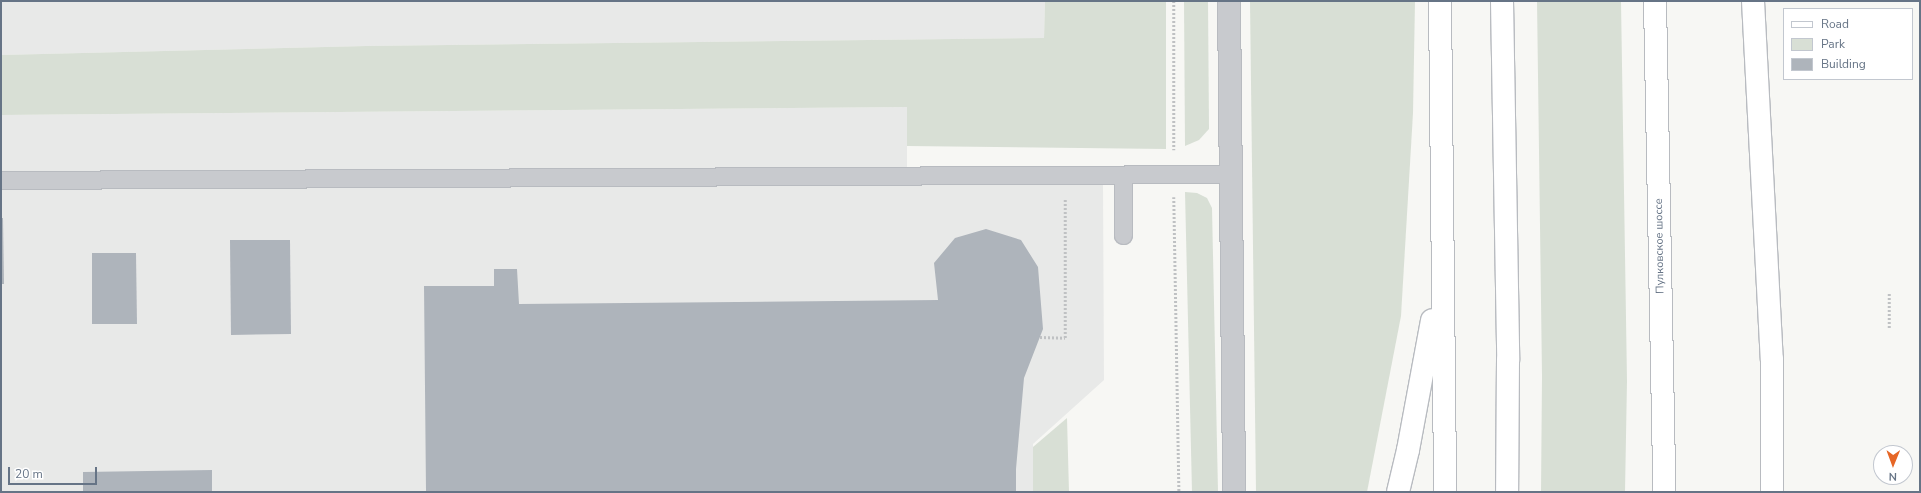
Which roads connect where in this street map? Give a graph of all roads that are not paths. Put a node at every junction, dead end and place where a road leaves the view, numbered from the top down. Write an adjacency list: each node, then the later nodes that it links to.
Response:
1 (1229, 1): 6 (street)
2 (1440, 1): 10 (main road)
3 (1502, 1): 14 (main road)
4 (1655, 1): 15 (main road, Пулковское шоссе)
5 (1752, 1): 16 (main road)
6 (1231, 174): 7 (lane); 11 (street)
7 (1123, 175): 8 (lane); 9 (lane)
8 (1, 180)
9 (1123, 235)
10 (1441, 271): 12 (main road); 13 (main road)
11 (1234, 492)
12 (1398, 492)
13 (1445, 492)
14 (1507, 492)
15 (1664, 492)
16 (1772, 492)

